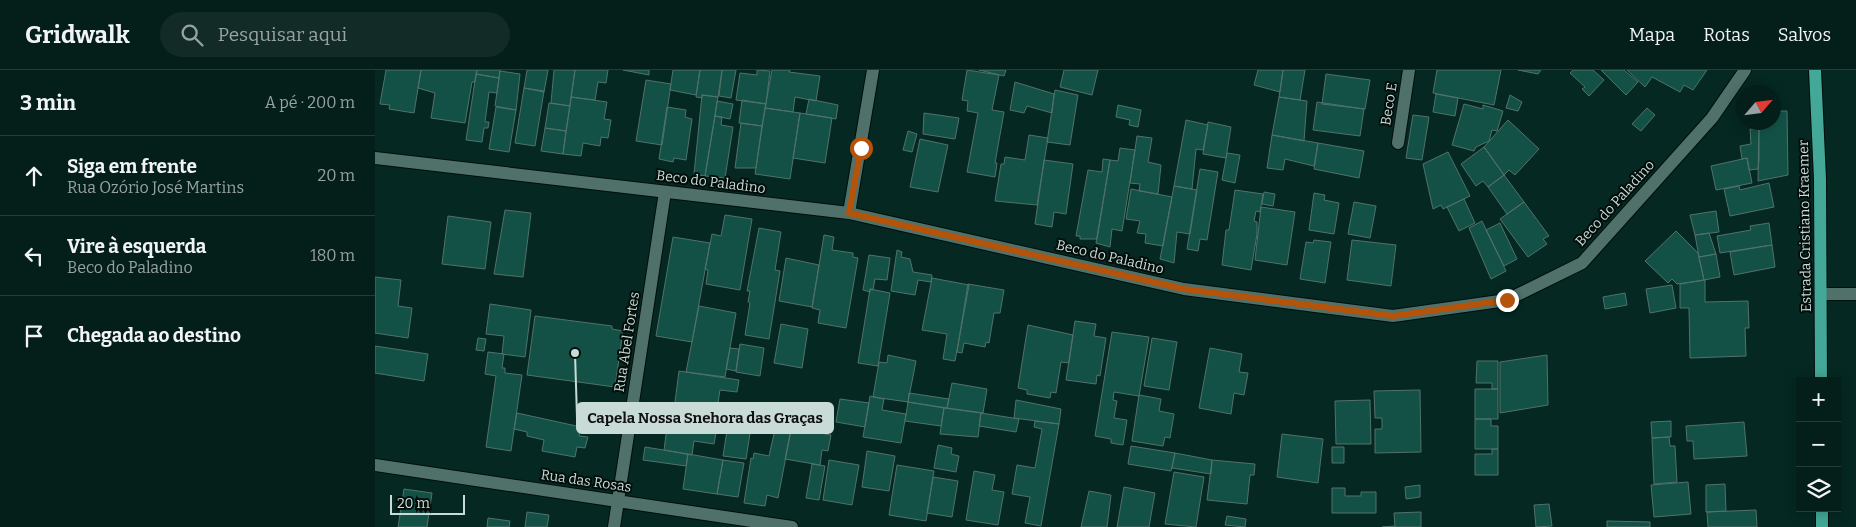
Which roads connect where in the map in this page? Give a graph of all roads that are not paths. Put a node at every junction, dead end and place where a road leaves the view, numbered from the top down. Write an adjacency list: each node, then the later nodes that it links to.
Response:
1 (873, 70): 8 (street)
2 (1409, 70): 5 (street, Beco E)
3 (1745, 70): 8 (street, Beco do Paladino)
4 (1815, 70): 9 (main road, Estrada Cristiano Kraemer)
5 (1398, 144)
6 (375, 158): 7 (street, Beco do Paladino)
7 (665, 192): 8 (street, Beco do Paladino); 13 (street, Rua Abel Fortes)
8 (849, 213)
9 (1821, 294): 10 (street); 11 (main road, Estrada Cristiano Kraemer)
10 (1856, 294)
11 (1821, 377)
12 (375, 465): 13 (street, Rua das Rosas)
13 (618, 501): 15 (street, Rua Abel Fortes); 16 (street, Rua das Rosas)
14 (1822, 512): 17 (main road)
15 (615, 527)
16 (793, 527)
17 (1822, 527)

